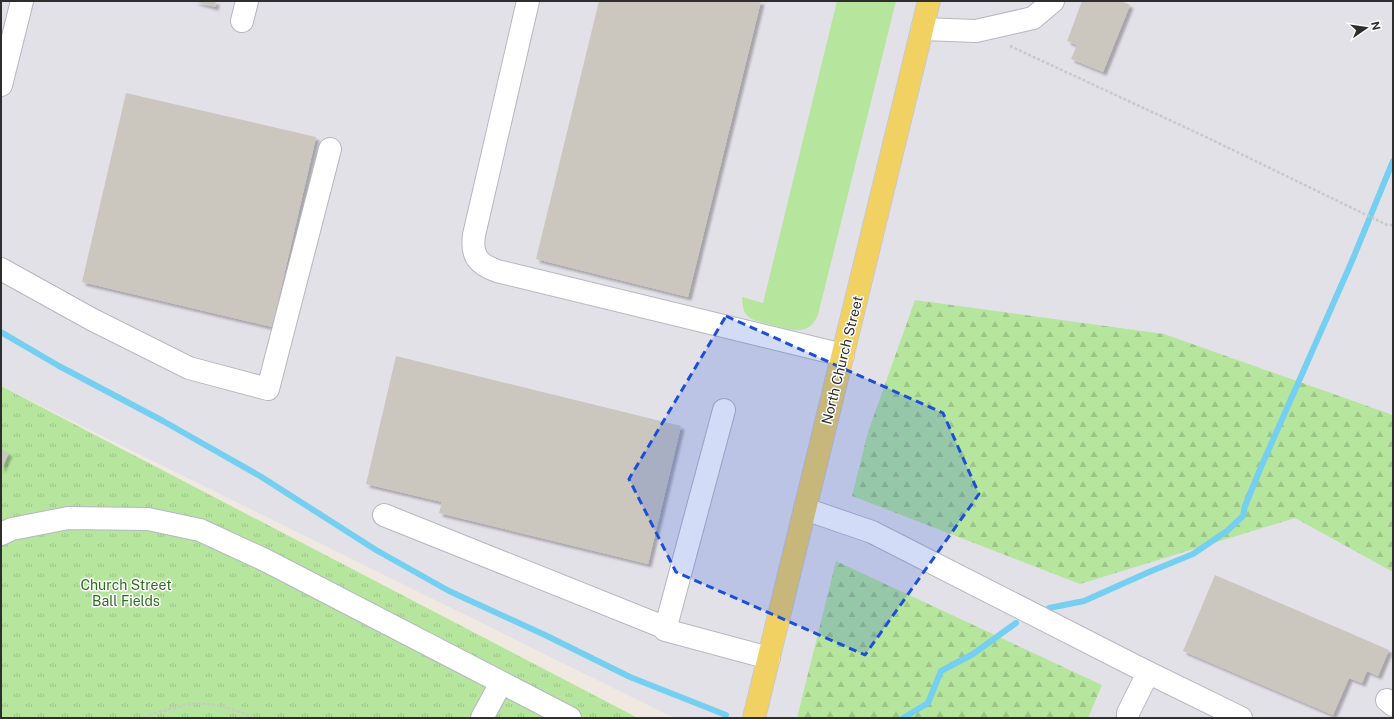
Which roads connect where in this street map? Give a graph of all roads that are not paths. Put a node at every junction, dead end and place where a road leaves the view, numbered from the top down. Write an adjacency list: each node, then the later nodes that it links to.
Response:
1 (22, 1): 6 (street)
2 (528, 1): 9 (street)
3 (929, 1): 5 (main road, North Church Street)
4 (1053, 1): 5 (street)
5 (922, 29): 9 (main road, North Church Street)
6 (1, 84)
7 (330, 149): 8 (street)
8 (1, 269)
9 (843, 355): 11 (main road, North Church Street)
10 (724, 410): 14 (street)
11 (805, 509): 15 (main road, North Church Street); 16 (street)
12 (384, 515): 14 (street)
13 (1, 534): 17 (street)
14 (666, 628): 15 (street)
15 (769, 658): 20 (main road, North Church Street)
16 (1148, 673): 21 (street); 22 (street)
17 (501, 683): 18 (street); 19 (street)
18 (482, 718)
19 (570, 718)
20 (754, 718)
21 (1128, 718)
22 (1241, 718)

